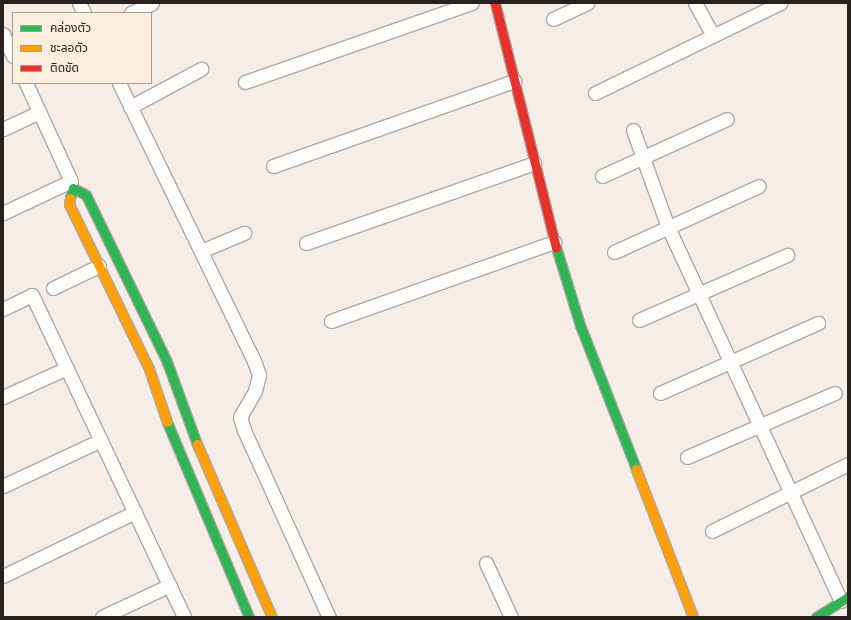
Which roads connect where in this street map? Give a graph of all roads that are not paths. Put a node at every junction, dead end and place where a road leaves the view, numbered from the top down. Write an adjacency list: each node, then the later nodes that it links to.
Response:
1 (79, 3): 8 (street)
2 (152, 3): 9 (street)
3 (472, 3): 16 (street)
4 (496, 3): 15 (street)
5 (587, 3): 10 (street)
6 (695, 3): 11 (street)
7 (780, 3): 11 (street)
8 (84, 12)
9 (133, 12)
10 (553, 20)
11 (713, 35): 19 (street)
12 (4, 37): 13 (street)
13 (12, 54)
14 (201, 69): 20 (street)
15 (514, 81): 26 (street); 27 (street)
16 (245, 82)
17 (26, 84): 21 (street)
18 (119, 84): 20 (street)
19 (595, 93)
20 (130, 108): 36 (street)
21 (39, 112): 23 (street); 29 (street)
22 (727, 119): 25 (street)
23 (3, 129)
24 (633, 130): 25 (street)
25 (642, 159): 28 (street); 32 (street)
26 (534, 163): 34 (street); 35 (street)
27 (273, 166)
28 (602, 176)
29 (72, 185): 31 (street); 39 (street); 54 (street)
30 (759, 186): 32 (street)
31 (3, 213)
32 (668, 227): 37 (street); 41 (street)
33 (244, 233): 36 (street)
34 (554, 242): 44 (street); 73 (street)
35 (306, 243)
36 (201, 251): 71 (street)
37 (614, 252)
38 (787, 255): 41 (street)
39 (99, 266): 40 (street); 56 (street)
40 (53, 288)
41 (698, 294): 43 (street); 46 (street)
42 (3, 308): 47 (street)
43 (639, 320)
44 (331, 321)
45 (818, 323): 46 (street)
46 (729, 361): 48 (street); 51 (street)
47 (67, 368): 50 (street); 52 (street)
48 (660, 393)
49 (835, 393): 51 (street)
50 (3, 398)
51 (759, 428): 53 (street); 58 (street)
52 (101, 440): 57 (street); 61 (street)
53 (687, 457)
54 (206, 462): 56 (street); 59 (street)
55 (848, 464): 58 (street)
56 (186, 470): 60 (street)
57 (3, 486)
58 (789, 495): 62 (street); 66 (street)
59 (220, 496): 60 (street); 70 (street)
60 (201, 505): 69 (street)
61 (135, 512): 64 (street); 65 (street)
62 (712, 531)
63 (486, 562): 72 (street)
64 (3, 576)
65 (170, 586): 67 (street); 68 (street)
66 (844, 599): 74 (street)
67 (102, 617)
68 (184, 617)
69 (249, 617)
70 (272, 617)
71 (329, 617)
72 (511, 617)
73 (693, 617)
74 (816, 617)

